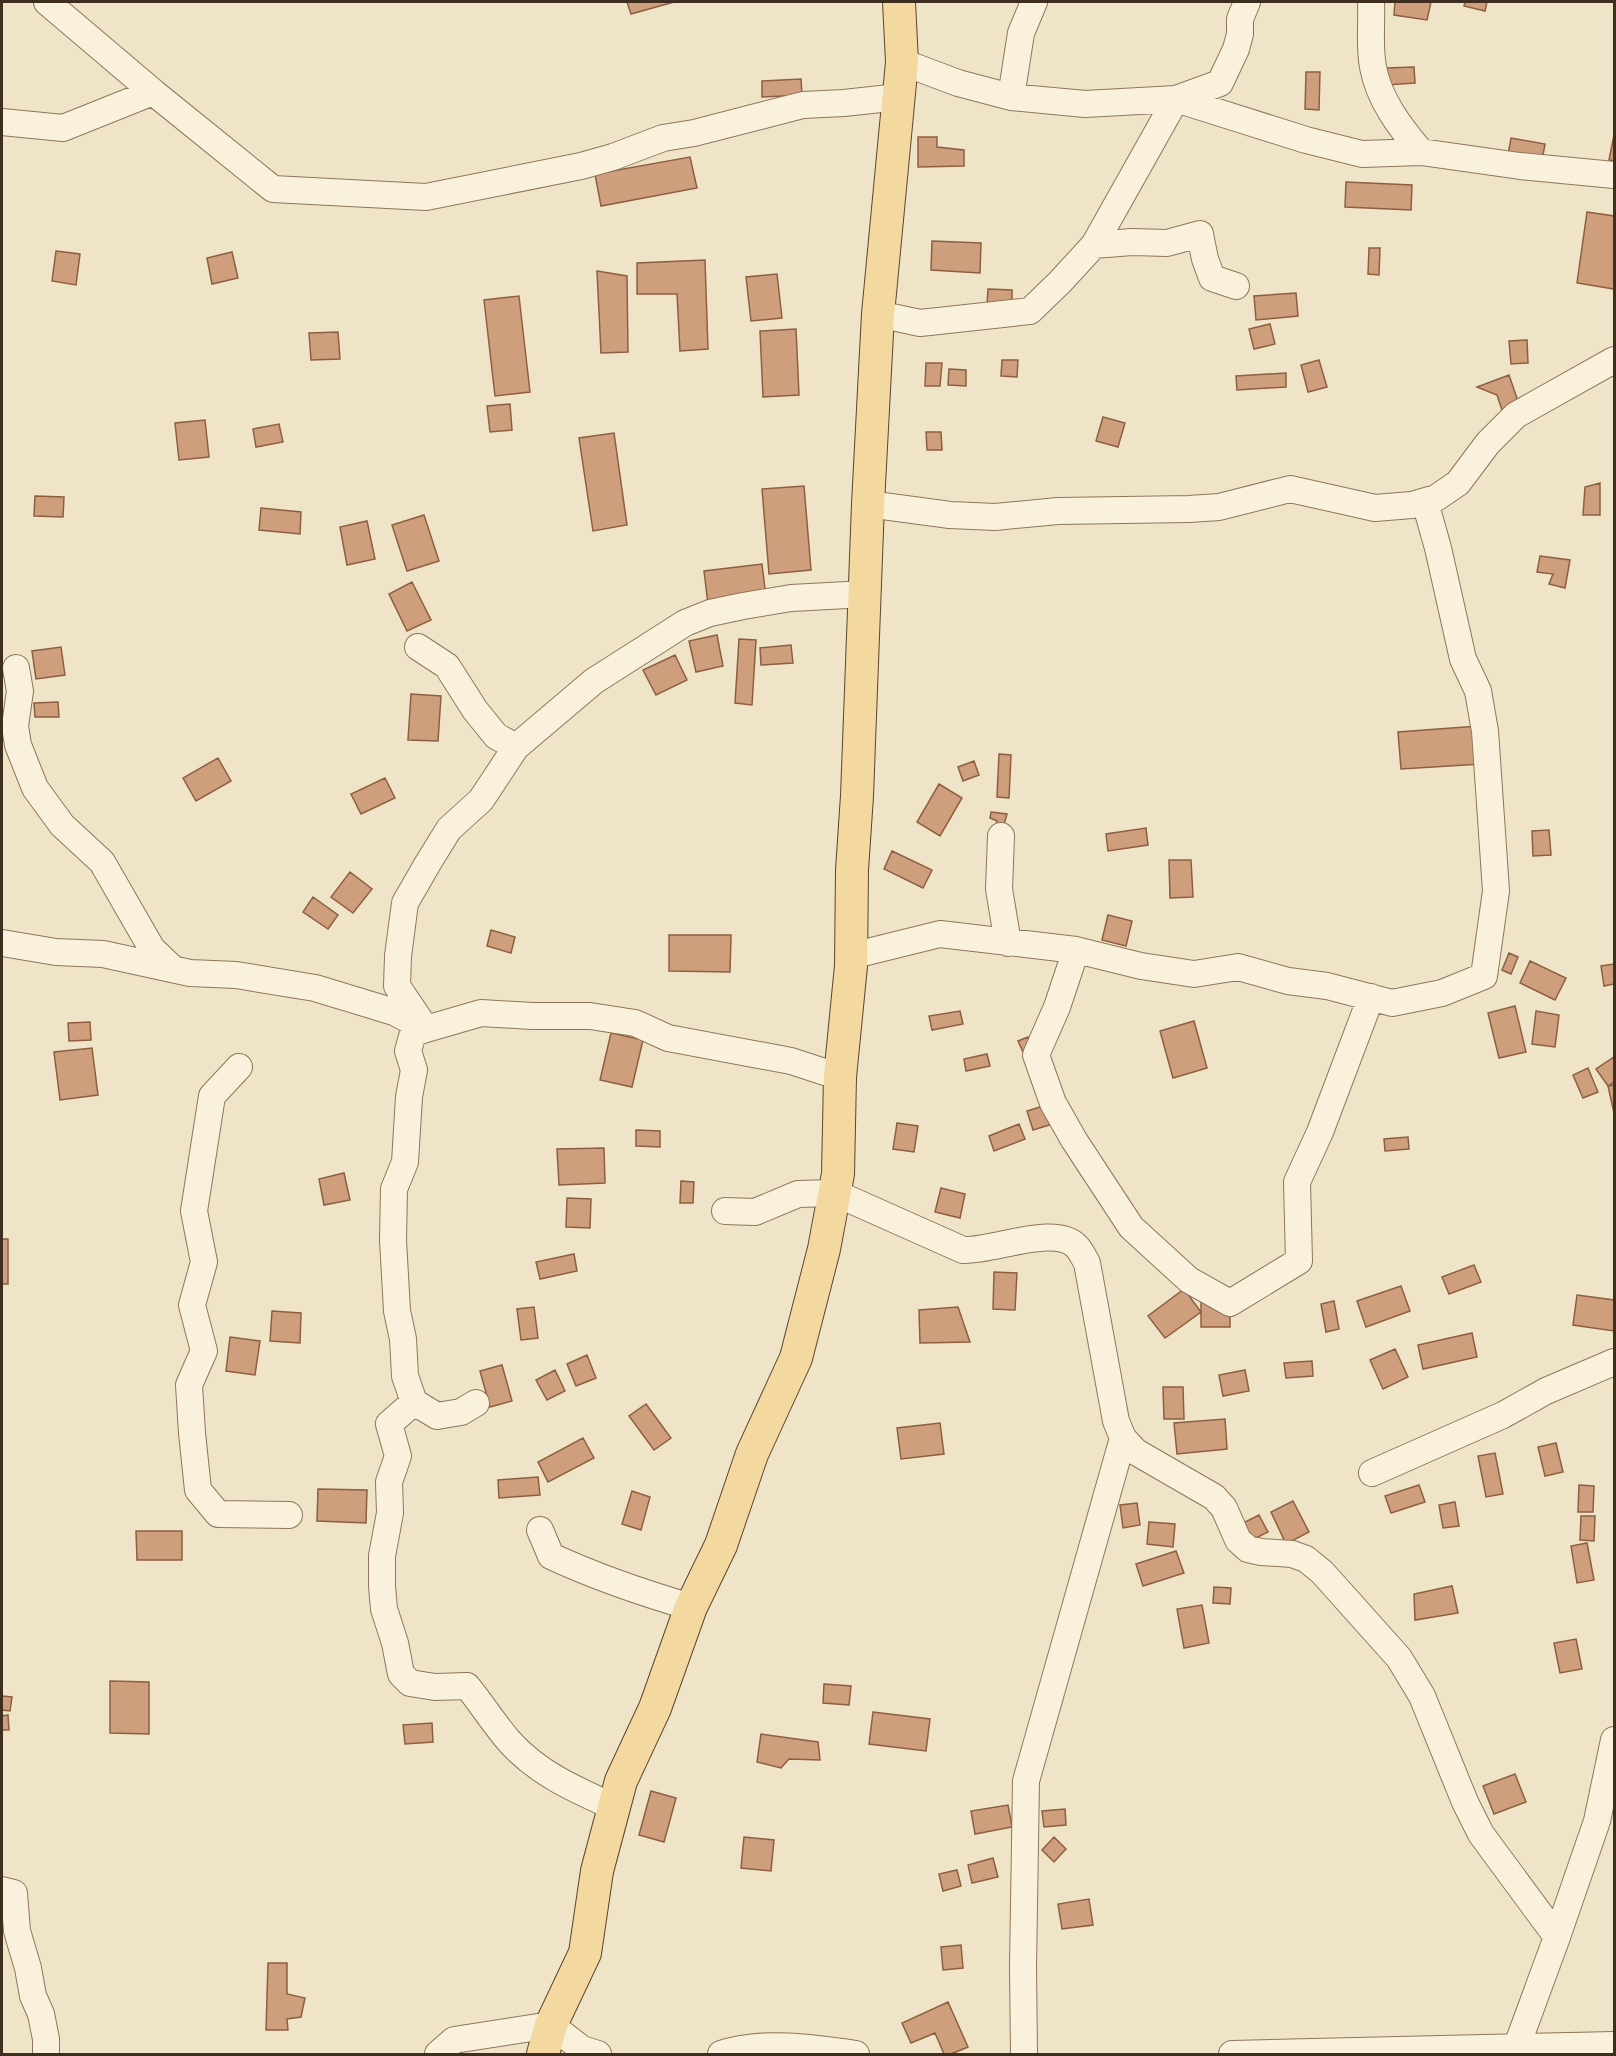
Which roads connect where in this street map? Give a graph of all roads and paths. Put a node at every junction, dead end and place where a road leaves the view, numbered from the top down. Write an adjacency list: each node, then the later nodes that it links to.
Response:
1 (47, 2): 7 (street)
2 (899, 2): 6 (main road)
3 (1034, 2): 9 (street)
4 (1247, 2): 10 (street)
5 (1371, 2): 12 (street)
6 (902, 62): 8 (main road); 9 (street)
7 (153, 92): 8 (street); 11 (street)
8 (899, 97): 16 (main road)
9 (1011, 97): 10 (street)
10 (1176, 99): 12 (street); 14 (street)
11 (2, 122)
12 (1421, 152): 13 (street)
13 (1614, 175)
14 (1094, 245): 15 (street); 16 (street)
15 (1236, 286)
16 (878, 314): 19 (main road)
17 (1614, 360): 18 (street)
18 (1425, 502): 19 (street); 30 (street)
19 (868, 504): 20 (main road)
20 (866, 594): 23 (street); 28 (main road)
21 (418, 646): 23 (street)
22 (16, 668): 29 (street)
23 (516, 747): 31 (street)
24 (1001, 836): 26 (street)
25 (2, 943): 29 (street)
26 (1008, 943): 27 (street); 28 (street)
27 (1076, 950): 30 (street); 30 (street)
28 (851, 956): 33 (main road)
29 (172, 969): 31 (street)
30 (1371, 997)
31 (426, 1029): 33 (street); 37 (street)
32 (239, 1067): 41 (street)
33 (840, 1077): 34 (main road)
34 (835, 1193): 35 (street); 39 (street); 43 (main road)
35 (725, 1211)
36 (1614, 1362): 40 (street)
37 (414, 1401): 38 (street); 45 (street)
38 (476, 1403)
39 (1123, 1438): 49 (street); 59 (street)
40 (1372, 1473)
41 (289, 1515)
42 (540, 1530): 43 (street)
43 (691, 1607): 45 (main road)
44 (1614, 1740): 47 (street)
45 (614, 1808): 50 (main road)
46 (1614, 1813): 47 (street)
47 (1592, 1836): 49 (street)
48 (2, 1890): 53 (street)
49 (1557, 1937): 52 (street)
50 (551, 2025): 54 (street); 55 (main road); 56 (street)
51 (1614, 2044): 52 (street)
52 (1515, 2050): 60 (street)
53 (46, 2055)
54 (438, 2055)
55 (543, 2055)
56 (598, 2055)
57 (721, 2055): 58 (street)
58 (856, 2055)
59 (1024, 2055)
60 (1232, 2055)

